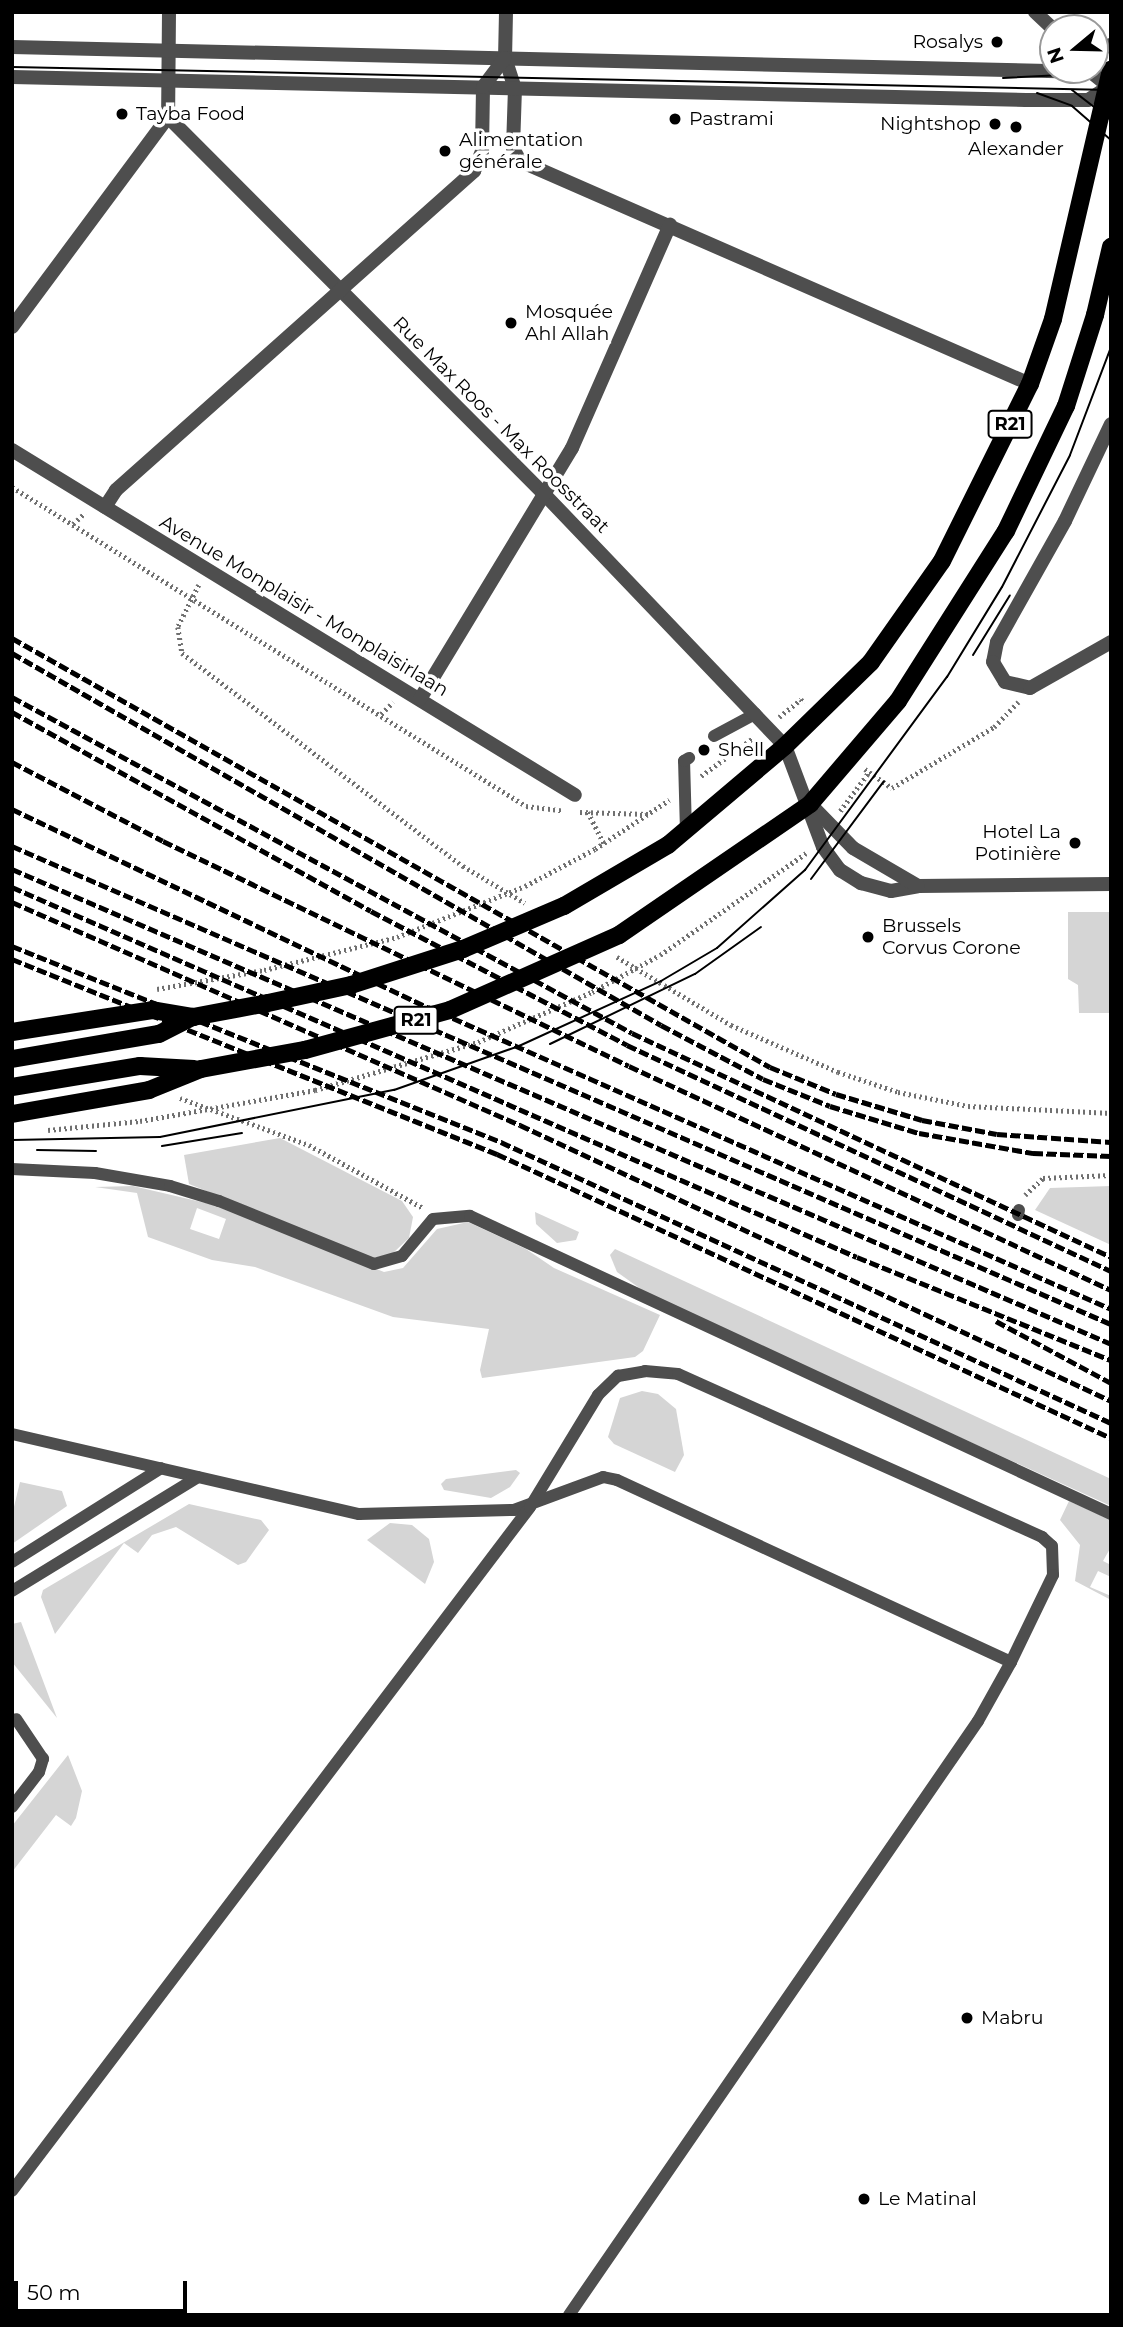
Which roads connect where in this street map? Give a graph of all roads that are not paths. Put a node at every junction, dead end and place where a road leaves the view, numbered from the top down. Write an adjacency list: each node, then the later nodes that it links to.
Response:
1 (169, 12): 4 (street)
2 (506, 12): 5 (street)
3 (12, 47): 4 (street)
4 (168, 51): 5 (street); 8 (street)
5 (505, 58): 6 (street); 11 (street); 12 (street)
6 (1039, 71)
7 (12, 77): 8 (street)
8 (168, 80): 11 (street); 13 (street)
9 (1105, 84): 12 (street)
10 (1108, 84): 18 (main road, R21)
11 (483, 87): 12 (street); 16 (street)
12 (515, 88): 14 (street)
13 (168, 117): 16 (street, Rue Max Roos - Max Roosstraat); 17 (street)
14 (670, 225): 18 (street); 21 (street)
15 (1111, 247): 30 (main road, R21)
16 (340, 289): 21 (street, Rue Max Roos - Max Roosstraat); 22 (street)
17 (12, 327)
18 (1030, 384): 27 (main road, R21)
19 (1111, 424): 23 (street)
20 (12, 450): 22 (street, Avenue Monplaisir - Monplaisirlaan)
21 (546, 496): 24 (street); 25 (street, Rue Max Roos - Max Roosstraat)
22 (105, 507): 24 (street, Avenue Monplaisir - Monplaisirlaan)
23 (1111, 642)
24 (420, 699): 29 (street, Avenue Monplaisir - Monplaisirlaan)
25 (755, 715): 26 (lane); 27 (street, Rue Max Roos - Max Roosstraat)
26 (714, 736)
27 (785, 746): 30 (street, Rue Max Roos - Max Roosstraat); 31 (main road, R21)
28 (689, 758): 31 (lane)
29 (581, 799)
30 (810, 804): 33 (street); 33 (street, Rue Max Roos - Max Roosstraat); 37 (main road, R21)
31 (686, 831): 34 (main road, R21)
32 (1111, 884): 33 (street, Rue Max Roos - Max Roosstraat)
33 (919, 886)
34 (193, 1017): 35 (main road); 36 (main road, R21)
35 (12, 1032)
36 (12, 1059)
37 (201, 1069): 38 (main road, R21); 39 (main road)
38 (12, 1087)
39 (12, 1114)
40 (12, 1169): 45 (lane)
41 (12, 1434): 42 (lane)
42 (160, 1468): 43 (lane); 46 (lane)
43 (198, 1477): 44 (lane); 47 (lane)
44 (530, 1507): 48 (lane); 48 (lane); 51 (lane)
45 (1111, 1514)
46 (12, 1562)
47 (12, 1591)
48 (1011, 1662): 52 (lane)
49 (14, 1718): 50 (lane)
50 (12, 1807)
51 (12, 2191)
52 (569, 2315)

